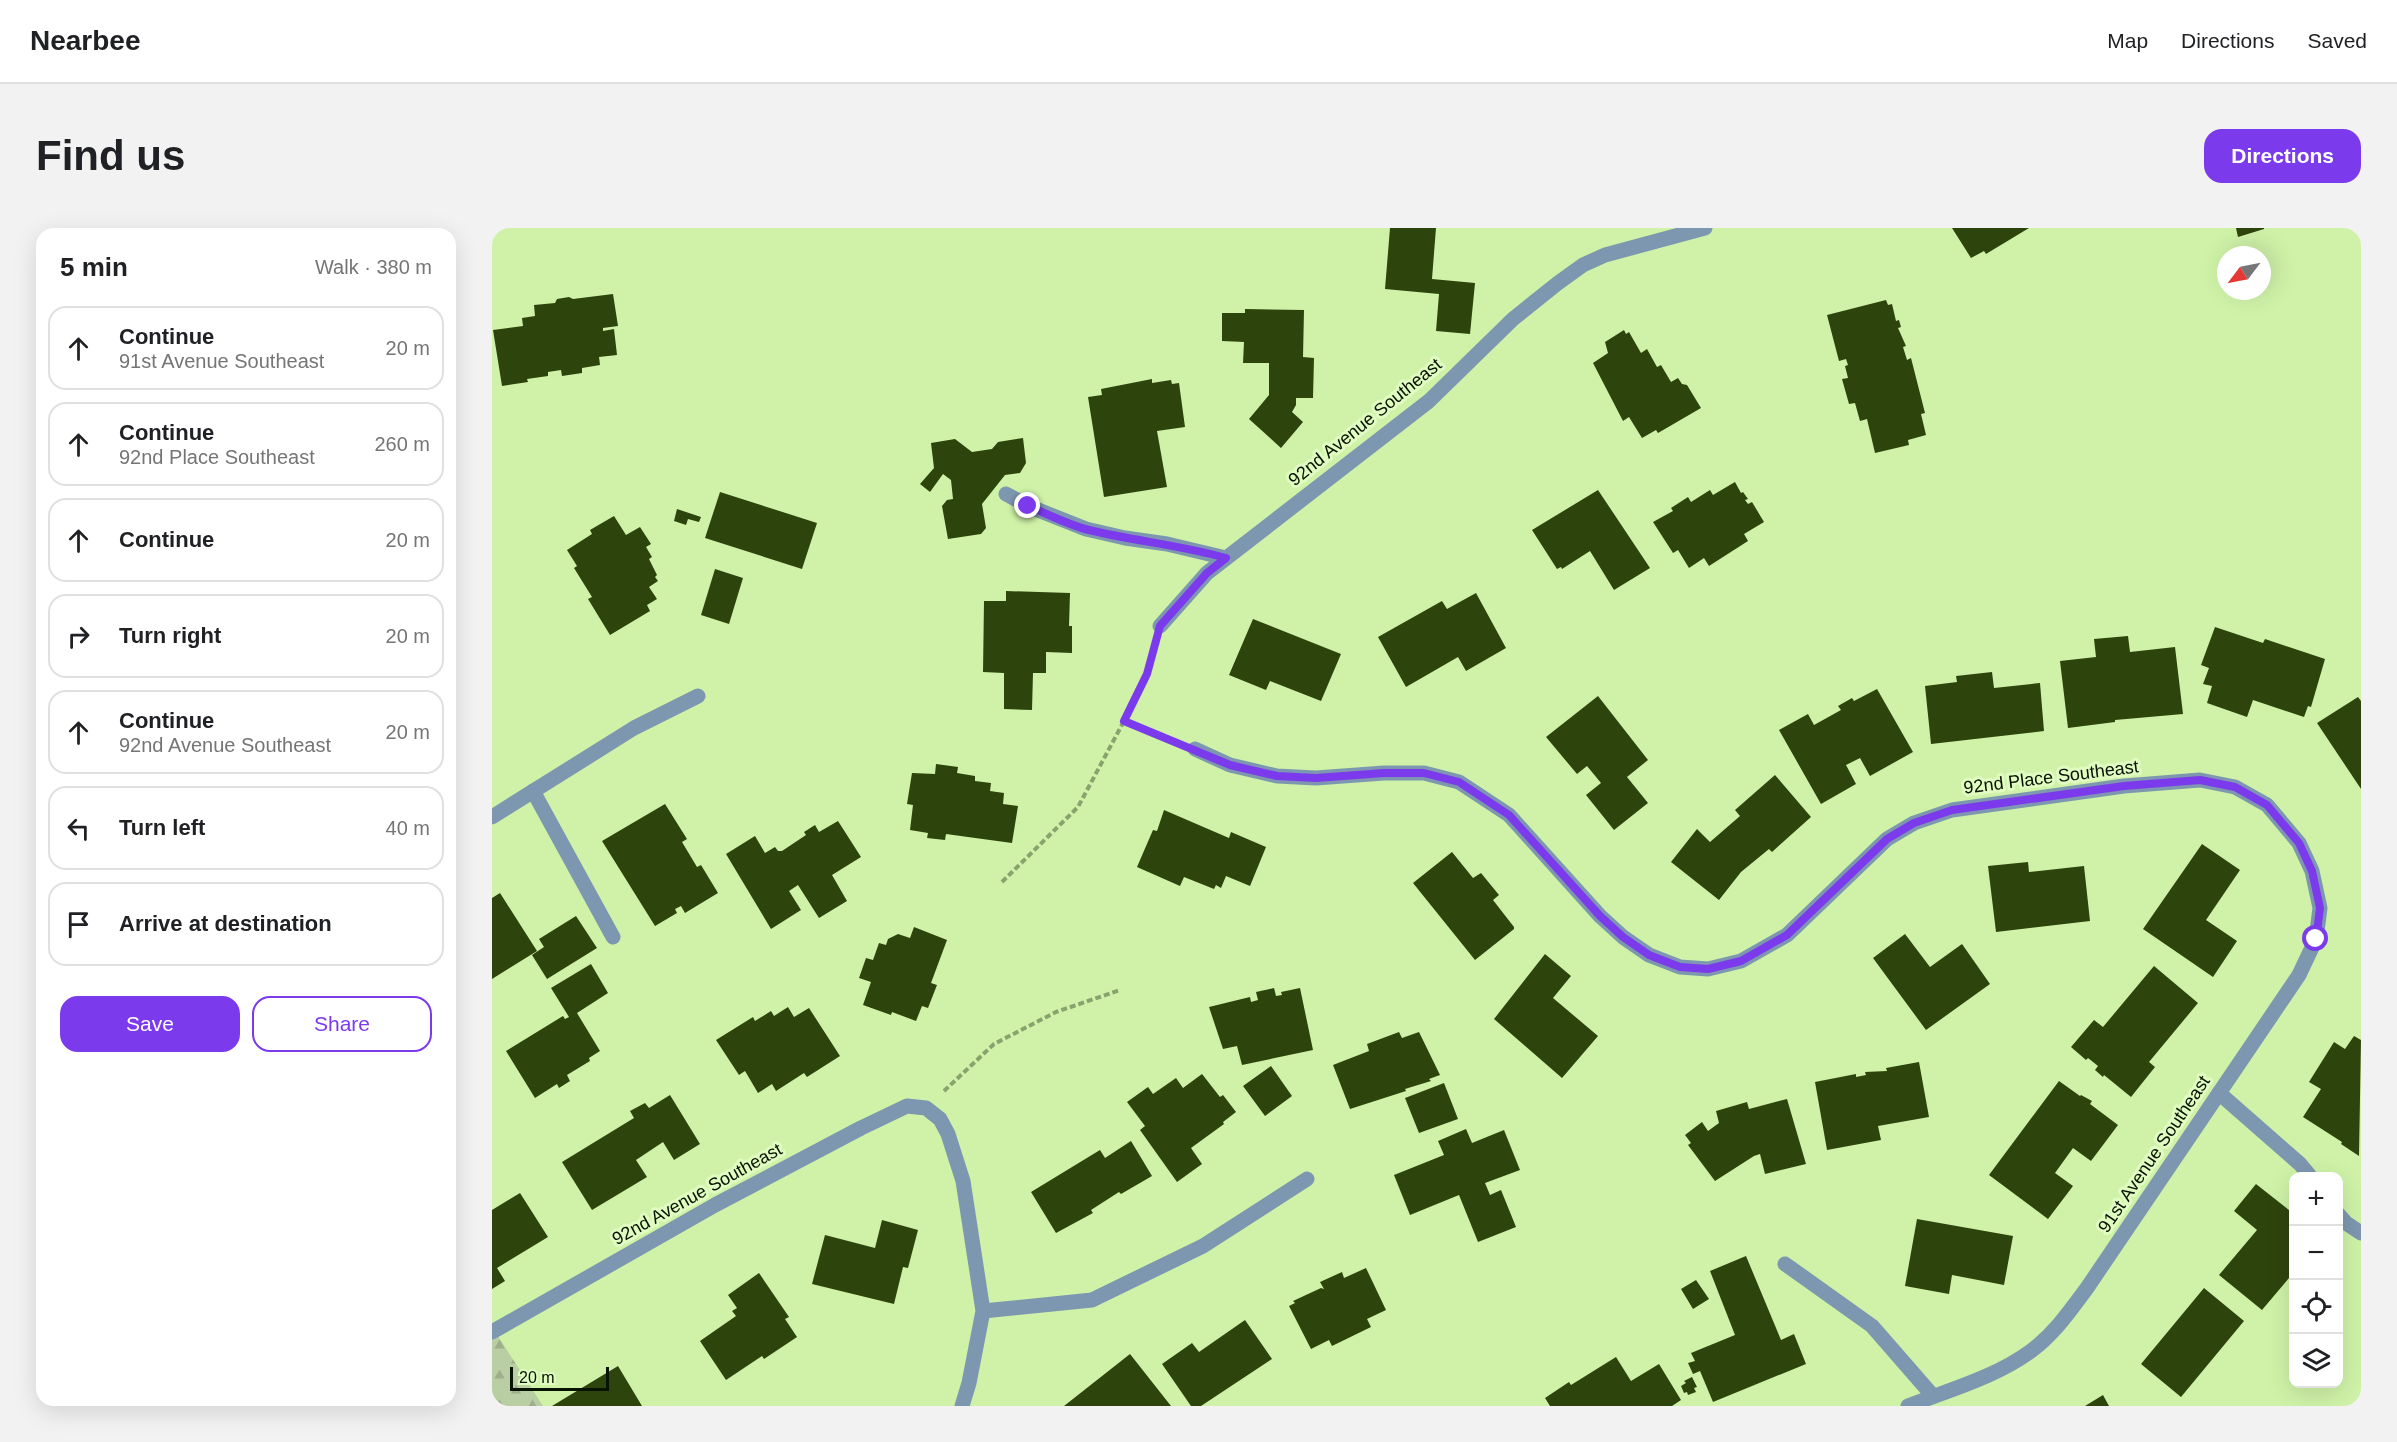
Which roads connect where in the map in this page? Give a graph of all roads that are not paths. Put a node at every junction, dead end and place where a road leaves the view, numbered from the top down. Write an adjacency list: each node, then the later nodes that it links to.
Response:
1 (1705, 228): 3 (street, 92nd Avenue Southeast)
2 (1006, 494): 3 (street)
3 (1226, 558): 4 (street, 92nd Avenue Southeast)
4 (1160, 626)
5 (698, 696): 7 (street)
6 (1195, 749): 9 (street, 92nd Place Southeast)
7 (533, 791): 8 (street); 10 (street)
8 (492, 817)
9 (2299, 843): 11 (street, 91st Avenue Southeast)
10 (614, 937)
11 (2219, 1094): 12 (street); 19 (street, 91st Avenue Southeast)
12 (2307, 1172)
13 (1307, 1179): 17 (street)
14 (2343, 1220): 15 (street)
15 (2361, 1233)
16 (1785, 1264): 19 (street)
17 (982, 1311): 18 (street, 92nd Avenue Southeast); 20 (street)
18 (492, 1332)
19 (1933, 1396): 21 (street, 91st Avenue Southeast)
20 (962, 1406)
21 (1908, 1406)

